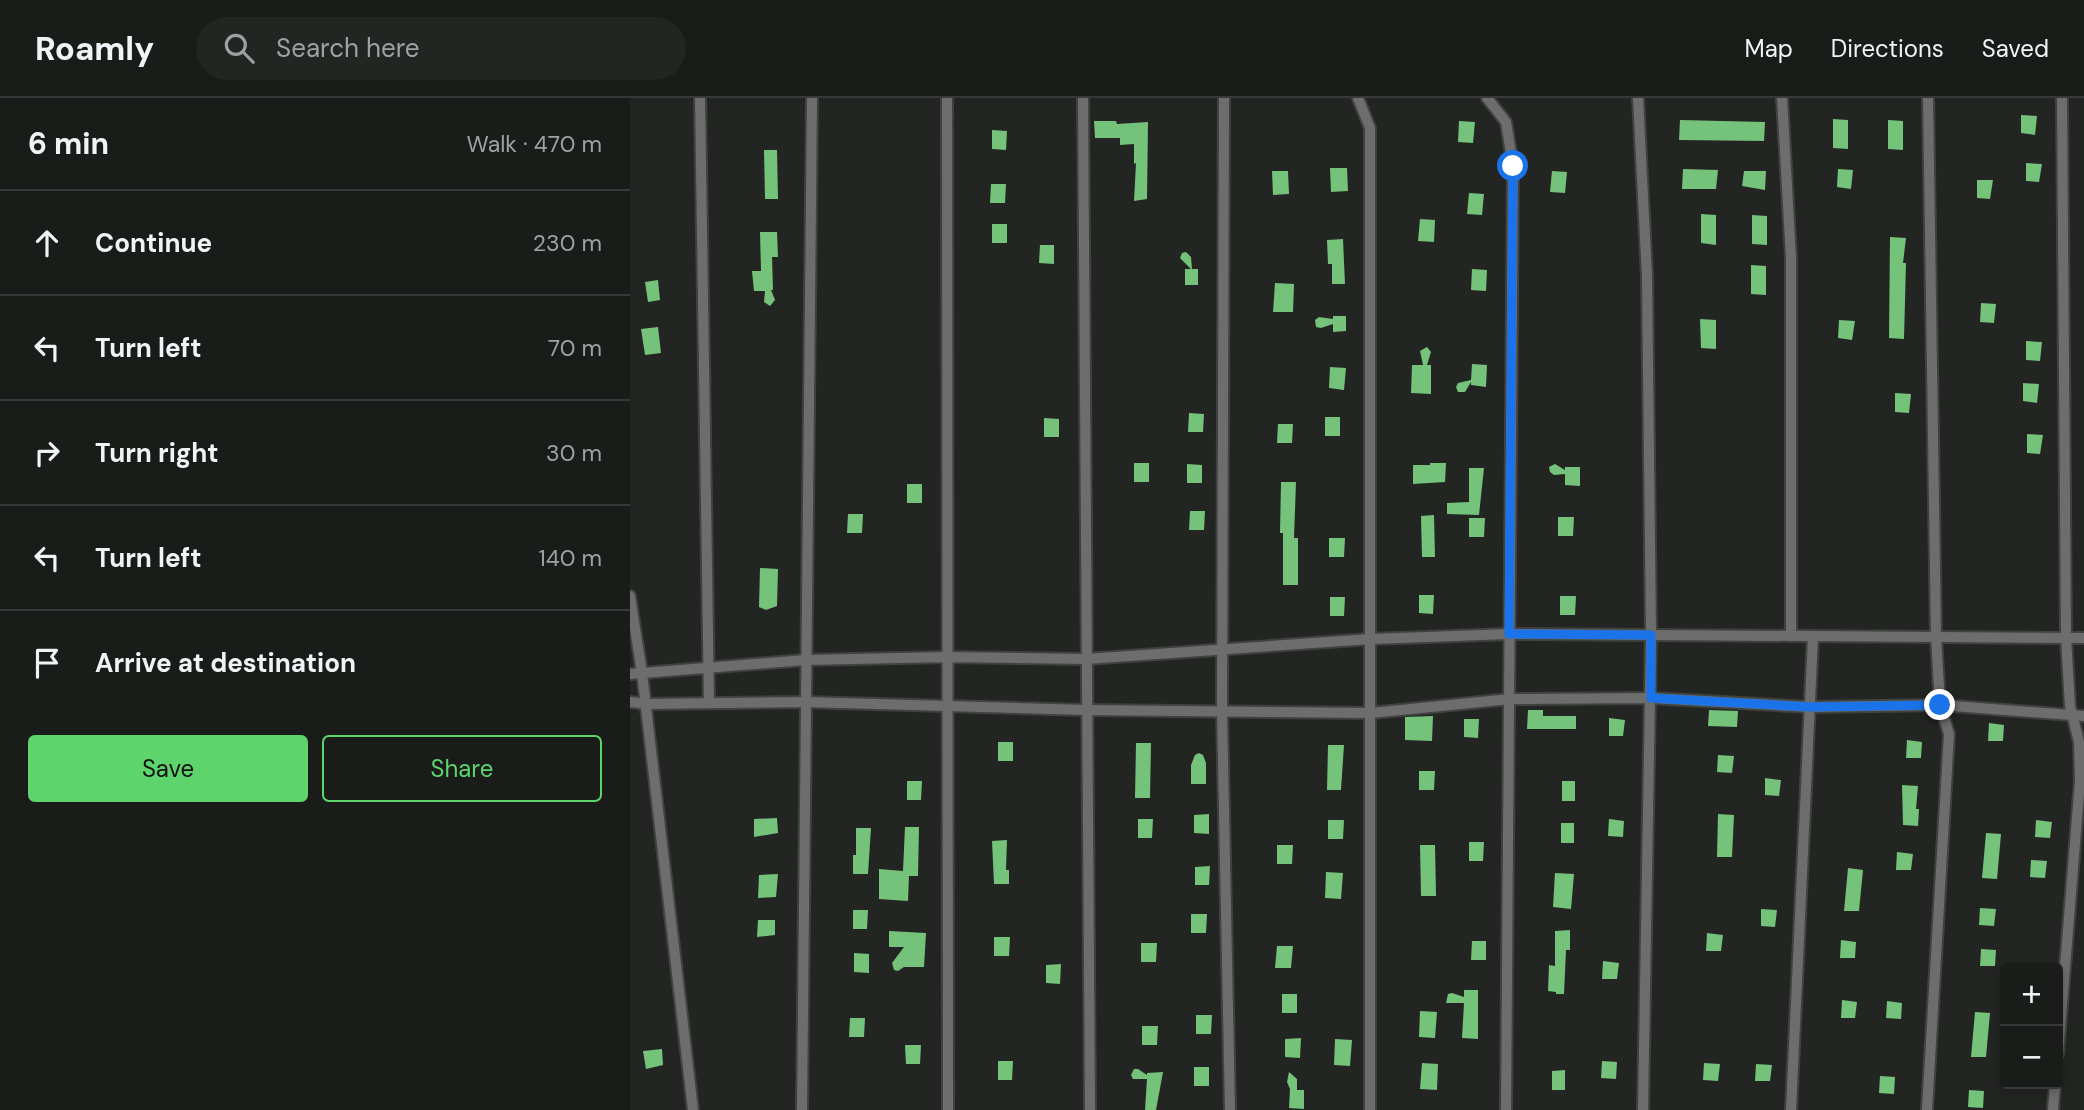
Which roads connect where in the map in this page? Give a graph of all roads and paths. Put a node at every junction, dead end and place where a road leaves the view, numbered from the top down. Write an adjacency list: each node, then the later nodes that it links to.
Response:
1 (700, 98): 25 (street)
2 (812, 98): 24 (street)
3 (947, 98): 22 (street)
4 (1083, 98): 23 (street)
5 (1224, 98): 21 (street)
6 (1358, 98): 20 (street)
7 (1488, 98): 13 (street)
8 (1638, 98): 14 (street)
9 (1782, 98): 15 (street)
10 (1928, 98): 17 (street)
11 (2062, 98): 18 (street)
12 (630, 596): 26 (street)
13 (1509, 634): 14 (street); 20 (street); 29 (street)
14 (1651, 635): 15 (street); 28 (street)
15 (1791, 636): 16 (street)
16 (1813, 636): 17 (street); 36 (street)
17 (1936, 637): 18 (street); 34 (street)
18 (2066, 638): 19 (street); 40 (street)
19 (2084, 638)
20 (1371, 639): 21 (street); 39 (street)
21 (1222, 649): 23 (street); 38 (street)
22 (947, 657): 23 (street); 24 (street); 35 (street)
23 (1086, 659): 37 (street)
24 (805, 660): 25 (street); 31 (street)
25 (709, 669): 26 (street); 32 (street)
26 (642, 673): 27 (street); 33 (street)
27 (630, 674)
28 (1651, 698): 29 (street); 36 (street); 50 (street)
29 (1510, 699): 39 (street); 49 (street)
30 (630, 702): 33 (street)
31 (805, 702): 32 (street); 35 (street); 44 (street)
32 (709, 703): 33 (street)
33 (646, 704): 43 (street)
34 (1940, 705): 36 (street); 40 (street); 52 (street)
35 (947, 707): 37 (street); 45 (street)
36 (1810, 707): 51 (street)
37 (1086, 710): 38 (street); 46 (street)
38 (1222, 711): 39 (street); 47 (street)
39 (1371, 713): 48 (street)
40 (2078, 716): 41 (street)
41 (2060, 1026)
42 (2055, 1089): 53 (street)
43 (693, 1110)
44 (802, 1110)
45 (948, 1110)
46 (1090, 1110)
47 (1230, 1110)
48 (1370, 1110)
49 (1506, 1110)
50 (1643, 1110)
51 (1791, 1110)
52 (1927, 1110)
53 (2053, 1110)

